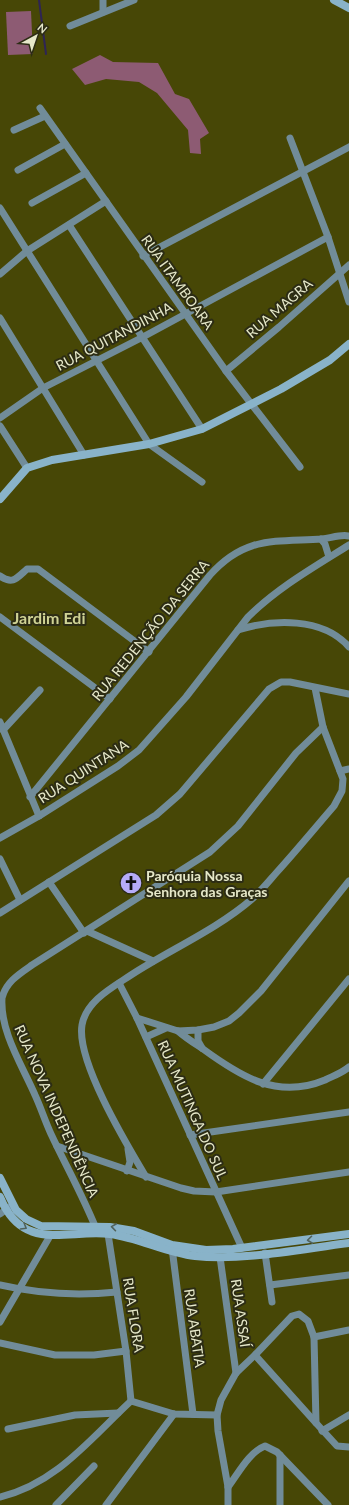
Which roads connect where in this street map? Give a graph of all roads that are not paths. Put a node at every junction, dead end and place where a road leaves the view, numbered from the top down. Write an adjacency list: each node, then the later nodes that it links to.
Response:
1 (103, 0): 5 (street)
2 (134, 0): 5 (street)
3 (334, 0): 4 (main road)
4 (349, 8)
5 (103, 12): 6 (street)
6 (70, 26)
7 (40, 108): 8 (street, RUA ITAMBOARA)
8 (45, 116): 9 (street); 11 (street, RUA ITAMBOARA)
9 (14, 130)
10 (290, 138): 14 (street)
11 (65, 144): 13 (street); 15 (street, RUA ITAMBOARA)
12 (349, 147): 14 (street)
13 (18, 170)
14 (303, 171): 20 (street); 22 (street)
15 (86, 173): 16 (street, RUA ITAMBOARA); 17 (street)
16 (106, 201): 19 (street); 22 (street, RUA ITAMBOARA)
17 (32, 203)
18 (0, 208): 21 (street)
19 (69, 225): 21 (street); 29 (street)
20 (328, 237): 24 (street); 27 (street, RUA QUITANDINHA)
21 (28, 251): 25 (street); 31 (street)
22 (143, 256): 27 (street, RUA ITAMBOARA)
23 (349, 265): 24 (street, RUA MAGRA)
24 (339, 273): 26 (street); 32 (street, RUA MAGRA)
25 (0, 274)
26 (349, 302)
27 (186, 313): 29 (street, RUA QUITANDINHA); 32 (street, RUA ITAMBOARA)
28 (0, 318): 33 (street)
29 (141, 338): 31 (street, RUA QUITANDINHA); 37 (street)
30 (349, 344): 34 (main road)
31 (96, 361): 33 (street, RUA QUITANDINHA); 38 (street)
32 (226, 371): 34 (street, RUA ITAMBOARA)
33 (43, 388): 35 (street, RUA QUITANDINHA); 39 (street)
34 (251, 406): 37 (main road); 40 (street, RUA ITAMBOARA)
35 (0, 418)
36 (0, 426): 41 (street)
37 (202, 429): 38 (main road)
38 (149, 444): 39 (main road); 42 (street)
39 (84, 455): 41 (main road)
40 (300, 467)
41 (27, 468): 43 (main road)
42 (202, 482)
43 (0, 499)
44 (349, 536): 45 (street, RUA REDENÇÃO DA SERRA)
45 (321, 539): 47 (street); 53 (street, RUA REDENÇÃO DA SERRA)
46 (349, 545): 47 (street, RUA QUINTANA)
47 (329, 557): 50 (street, RUA QUINTANA)
48 (0, 576): 53 (street)
49 (0, 617): 57 (street)
50 (238, 630): 51 (street); 64 (street, RUA QUINTANA)
51 (346, 639): 52 (street)
52 (349, 647)
53 (149, 652): 57 (street, RUA REDENÇÃO DA SERRA)
54 (314, 688): 56 (street); 59 (street); 68 (street)
55 (40, 690): 60 (street)
56 (349, 694)
57 (110, 699): 63 (street, RUA REDENÇÃO DA SERRA)
58 (0, 722): 60 (street)
59 (323, 727): 62 (street); 71 (street, RUA NOVA INDEPENDÊNCIA)
60 (3, 730): 63 (street)
61 (349, 769): 62 (street)
62 (340, 772): 72 (street)
63 (30, 798): 64 (street)
64 (39, 816): 65 (street, RUA QUINTANA)
65 (0, 838)
66 (0, 859): 69 (street)
67 (349, 881): 78 (street)
68 (49, 882): 69 (street); 71 (street)
69 (20, 900): 70 (street)
70 (0, 913)
71 (86, 932): 72 (street); 75 (street, RUA NOVA INDEPENDÊNCIA)
72 (153, 961): 74 (street)
73 (349, 979): 83 (street)
74 (119, 983): 76 (street, RUA MUTINGA DO SUL); 86 (street)
75 (1, 1004): 87 (street, RUA NOVA INDEPENDÊNCIA)
76 (137, 1018): 77 (street); 80 (street, RUA MUTINGA DO SUL)
77 (166, 1028): 79 (street); 80 (street)
78 (198, 1030): 79 (street); 81 (street)
79 (178, 1031): 81 (street)
80 (146, 1037): 85 (street, RUA MUTINGA DO SUL)
81 (202, 1048): 83 (street)
82 (349, 1067): 83 (street)
83 (263, 1084)
84 (349, 1112): 85 (street)
85 (190, 1135): 94 (street, RUA MUTINGA DO SUL)
86 (127, 1145): 90 (street); 92 (street)
87 (57, 1146): 88 (street); 89 (street, RUA NOVA INDEPENDÊNCIA)
88 (73, 1152): 89 (street); 90 (street)
89 (63, 1158): 98 (street, RUA NOVA INDEPENDÊNCIA)
90 (127, 1171): 92 (street)
91 (349, 1172): 94 (street)
92 (144, 1176): 94 (street)
93 (0, 1178): 96 (main road)
94 (216, 1192): 103 (street, RUA MUTINGA DO SUL)
95 (0, 1197): 97 (main road)
96 (13, 1205): 97 (street); 98 (main road)
97 (2, 1212): 101 (main road, one-way to 101)
98 (97, 1230): 99 (main road); 101 (main road); 104 (main road, one-way to 98)
99 (108, 1234): 104 (main road); 111 (street, RUA FLORA)
100 (349, 1234): 103 (main road, one-way to 103)
101 (50, 1236): 110 (street)
102 (349, 1243): 105 (main road)
103 (242, 1248): 104 (main road)
104 (172, 1249): 106 (main road); 123 (street, RUA ABATIA)
105 (265, 1253): 106 (main road); 109 (street)
106 (220, 1257): 119 (street, RUA ASSAÍ)
107 (349, 1275): 109 (street)
108 (0, 1285): 110 (street)
109 (270, 1286): 112 (street)
110 (18, 1288): 111 (street); 113 (street)
111 (117, 1292): 117 (street, RUA FLORA)
112 (272, 1302)
113 (0, 1322)
114 (349, 1330): 115 (street)
115 (314, 1337): 118 (street); 126 (street)
116 (0, 1344): 117 (street)
117 (126, 1351): 120 (street, RUA FLORA)
118 (255, 1355): 119 (street); 126 (street)
119 (236, 1372): 124 (street)
120 (131, 1401): 121 (street); 122 (street)
121 (118, 1413): 127 (street); 133 (street)
122 (174, 1414): 123 (street); 135 (street)
123 (193, 1414): 124 (street)
124 (217, 1415): 132 (street)
125 (349, 1415): 128 (street)
126 (316, 1424): 128 (street)
127 (8, 1429)
128 (322, 1431): 129 (street)
129 (349, 1448)
130 (280, 1455): 132 (street); 137 (street); 138 (street)
131 (94, 1466): 134 (street)
132 (228, 1487): 136 (street)
133 (0, 1497)
134 (56, 1505)
135 (106, 1505)
136 (228, 1505)
137 (280, 1505)
138 (328, 1505)

